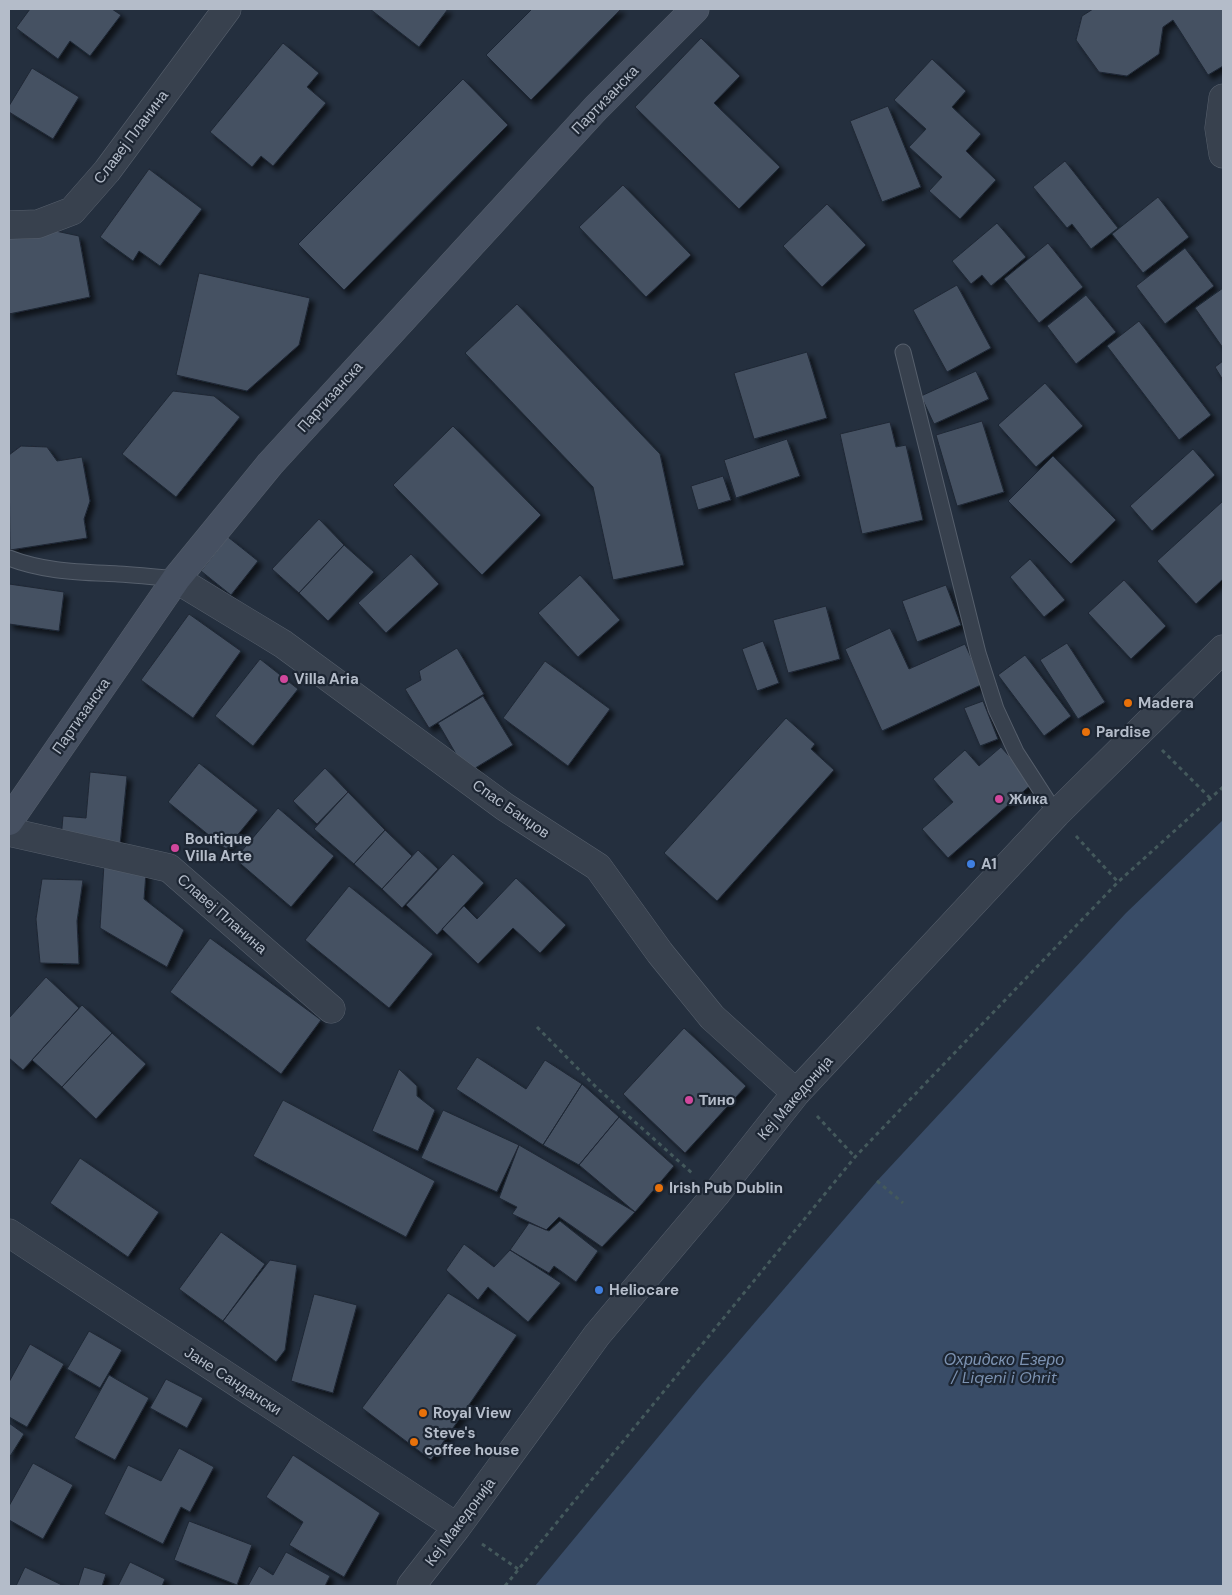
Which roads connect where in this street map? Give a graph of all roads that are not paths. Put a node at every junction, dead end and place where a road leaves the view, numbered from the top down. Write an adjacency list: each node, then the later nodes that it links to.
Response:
1 (227, 9): 5 (street, Славеј Планина)
2 (694, 9): 8 (street, Партизанска)
3 (1223, 98): 4 (street)
4 (1223, 154)
5 (9, 225)
6 (903, 352): 10 (lane)
7 (9, 558): 8 (lane)
8 (176, 579): 11 (street, Партизанска); 14 (street, Спас Банџов)
9 (1223, 649): 10 (street, Кеј Македонија)
10 (1056, 814): 14 (street, Кеј Македонија)
11 (9, 821)
12 (9, 832): 13 (street, Славеј Планина)
13 (331, 1009)
14 (796, 1093): 16 (street, Кеј Македонија)
15 (9, 1233): 16 (street, Јане Сандански)
16 (457, 1527): 17 (street, Кеј Македонија)
17 (411, 1586)

